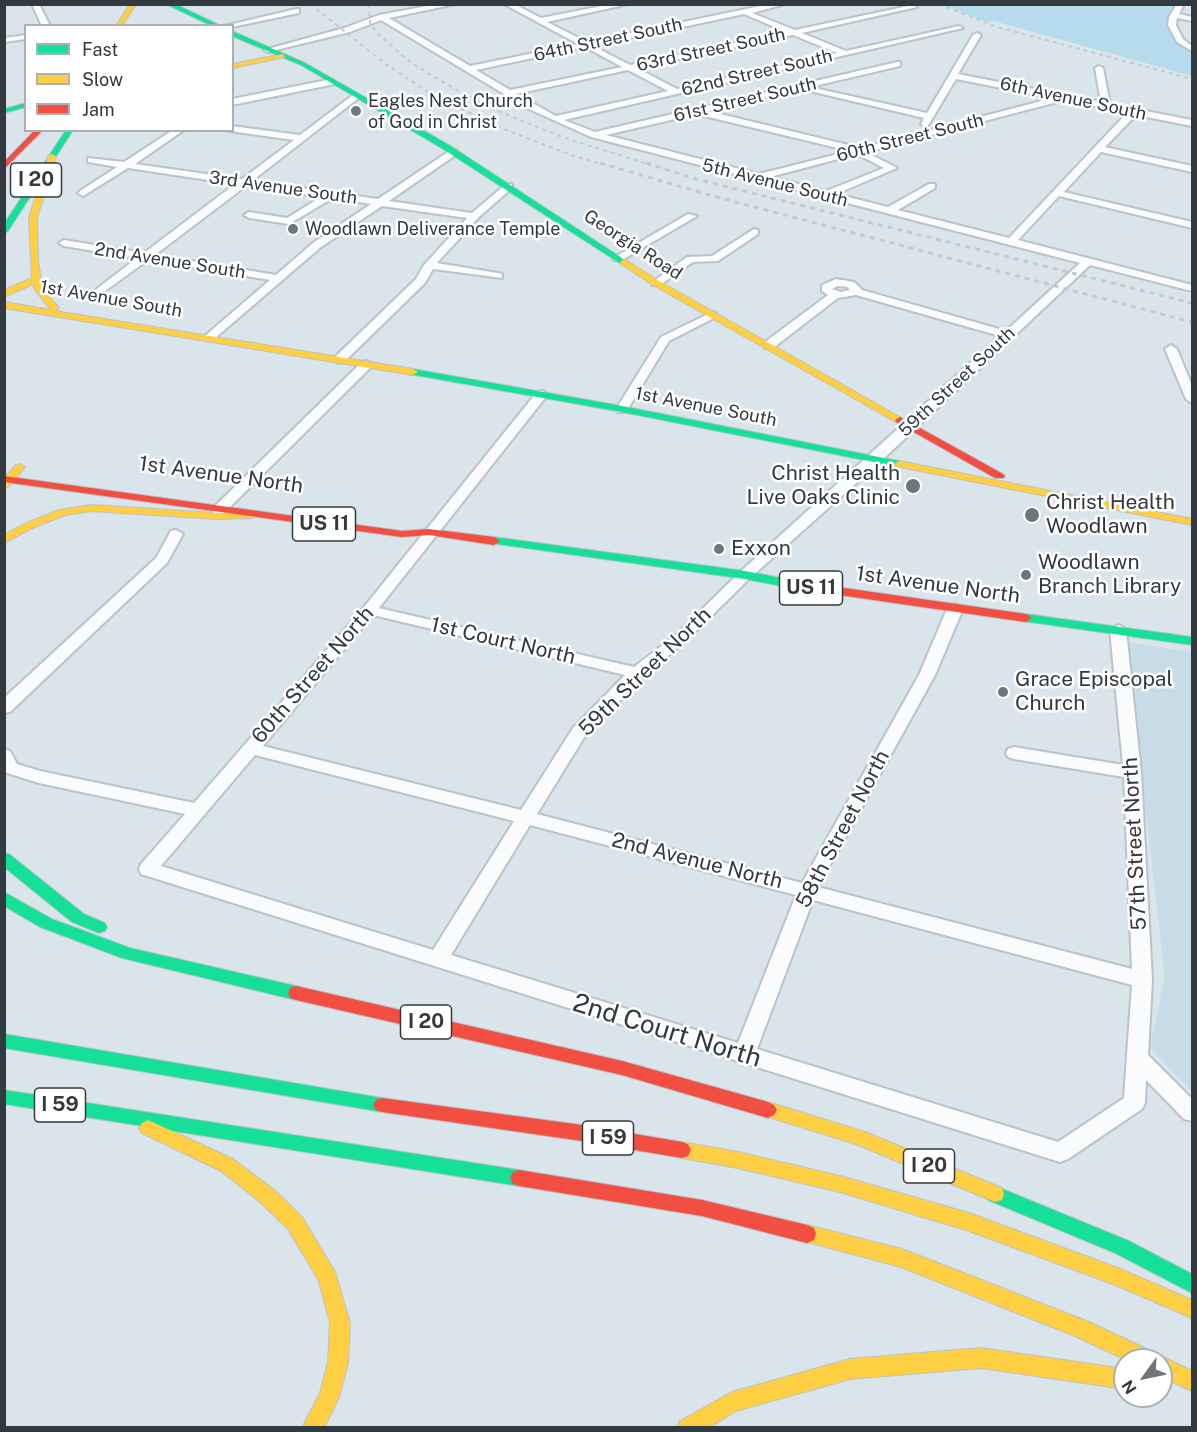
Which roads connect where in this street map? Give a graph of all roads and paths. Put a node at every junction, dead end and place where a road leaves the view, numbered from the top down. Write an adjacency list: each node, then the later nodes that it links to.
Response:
1 (35, 4): 17 (street)
2 (169, 4): 19 (main road)
3 (453, 4): 13 (street)
4 (507, 4): 16 (street)
5 (626, 4): 16 (street)
6 (729, 4): 12 (street)
7 (783, 4): 12 (street, 64th Street South)
8 (1181, 4): 14 (street)
9 (131, 7): 18 (main road)
10 (913, 7): 22 (street, 63rd Street South)
11 (296, 10): 20 (street)
12 (744, 12): 22 (street); 27 (street, 64th Street South)
13 (381, 14): 29 (street); 36 (street, 5th Avenue South)
14 (1175, 15): 15 (street); 28 (street)
15 (1192, 19)
16 (539, 21): 27 (street)
17 (45, 24)
18 (120, 24)
19 (214, 24)
20 (234, 25)
21 (959, 28): 30 (street, 62nd Street South)
22 (794, 32): 30 (street); 34 (street, 63rd Street South)
23 (234, 33): 29 (main road, Georgia Road)
24 (977, 35): 37 (street)
25 (24, 37): 26 (street)
26 (4, 40)
27 (586, 45): 34 (street); 36 (street, 64th Street South)
28 (1192, 49)
29 (268, 50): 31 (main road, Georgia Road)
30 (844, 53): 40 (street, 62nd Street South)
31 (283, 56): 33 (main road); 38 (main road, Georgia Road)
32 (897, 64): 39 (street, 61st Street South)
33 (234, 66)
34 (629, 68): 40 (street); 41 (street, 63rd Street South)
35 (1099, 68): 46 (street)
36 (468, 69): 41 (street, 5th Avenue South)
37 (954, 76): 43 (street, 6th Avenue South); 50 (street)
38 (332, 82): 42 (main road, Georgia Road); 44 (street)
39 (800, 87): 48 (street, 61st Street South); 50 (street)
40 (678, 92): 51 (street, 62nd Street South)
41 (509, 93): 51 (street, 5th Avenue South)
42 (356, 97): 62 (street); 65 (main road, Georgia Road)
43 (1064, 98): 46 (street, 6th Avenue South); 60 (street, 60th Street South)
44 (234, 102)
45 (24, 105): 47 (main road)
46 (1106, 106): 49 (street, 6th Avenue South)
47 (6, 108)
48 (697, 111): 59 (street, 61st Street South); 64 (street)
49 (1134, 111): 52 (street, 6th Avenue South); 63 (street)
50 (929, 116): 60 (street)
51 (555, 119): 59 (street, 5th Avenue South)
52 (1192, 123)
53 (234, 129): 62 (street)
54 (38, 132): 69 (main road)
55 (45, 132): 71 (main road, I 20)
56 (69, 132): 66 (main road, I 20)
57 (162, 132): 61 (street)
58 (177, 132): 61 (street)
59 (594, 135): 72 (street, 5th Avenue South)
60 (920, 135): 64 (street, 60th Street South)
61 (170, 137): 68 (street)
62 (301, 138): 73 (street)
63 (1099, 149): 70 (street); 76 (street)
64 (858, 151): 72 (street, 60th Street South); 79 (street)
65 (454, 152): 74 (main road, Georgia Road); 80 (street)
66 (52, 156): 86 (main road, I 20); 96 (main road)
67 (91, 160): 68 (street, 3rd Avenue South)
68 (127, 165): 73 (street, 3rd Avenue South); 77 (street)
69 (4, 166)
70 (1192, 169)
71 (15, 176)
72 (755, 178): 79 (street, 5th Avenue South)
73 (242, 182): 78 (street, 3rd Avenue South); 90 (street)
74 (509, 186): 83 (street); 91 (main road, Georgia Road)
75 (932, 186): 81 (street)
76 (1057, 193): 85 (street); 88 (street)
77 (83, 194)
78 (332, 195): 80 (street, 3rd Avenue South); 82 (street)
79 (825, 195): 81 (street, 5th Avenue South)
80 (381, 202): 83 (street, 3rd Avenue South); 95 (street)
81 (888, 212): 88 (street, 5th Avenue South)
82 (249, 214)
83 (474, 216): 93 (street)
84 (692, 216): 91 (street)
85 (1192, 225)
86 (4, 231)
87 (754, 232): 97 (street)
88 (1011, 242): 92 (street, 5th Avenue South)
89 (64, 243): 90 (street, 2nd Avenue South)
90 (146, 257): 95 (street, 2nd Avenue South); 99 (street)
91 (618, 258): 97 (main road, Georgia Road)
92 (1087, 262): 98 (street, 5th Avenue South); 104 (street, 59th Street South)
93 (430, 265): 94 (street); 108 (street)
94 (498, 276)
95 (277, 278): 105 (street)
96 (35, 280): 100 (main road); 102 (main road)
97 (656, 283): 103 (main road, Georgia Road)
98 (1192, 288)
99 (98, 293)
100 (4, 296): 102 (main road, 1st Avenue South)
101 (4, 305): 105 (main road, 1st Avenue South)
102 (54, 308): 105 (main road, 1st Avenue South)
103 (712, 315): 106 (main road, Georgia Road); 112 (street)
104 (1008, 335): 106 (street); 113 (street, 59th Street South)
105 (210, 337): 108 (main road, 1st Avenue South)
106 (769, 345): 113 (main road, Georgia Road)
107 (1171, 349): 111 (street)
108 (340, 358): 109 (main road, 1st Avenue South)
109 (366, 365): 110 (main road, 1st Avenue South); 119 (street)
110 (541, 394): 112 (main road, 1st Avenue South); 124 (street, 60th Street North)
111 (1192, 399)
112 (622, 409): 114 (main road, 1st Avenue South)
113 (910, 426): 114 (street, 59th Street South); 118 (main road, Georgia Road)
114 (876, 458): 118 (main road, 1st Avenue South); 120 (street, 59th Street South)
115 (4, 465): 116 (main road, 1st Avenue North / US 11)
116 (20, 467): 117 (main road); 119 (main road, 1st Avenue North / US 11)
117 (6, 481): 121 (main road, 1st Avenue North / US 11)
118 (1016, 486): 123 (main road, 1st Avenue South)
119 (229, 497): 121 (street); 124 (main road, 1st Avenue North / US 11)
120 (826, 503): 127 (street, 59th Street North)
121 (219, 510): 122 (main road, 1st Avenue North / US 11)
122 (252, 515): 124 (main road, 1st Avenue North / US 11); 126 (main road)
123 (1192, 522)
124 (429, 532): 127 (main road, 1st Avenue North / US 11); 129 (street, 60th Street North)
125 (176, 534): 133 (street)
126 (4, 540)
127 (745, 575): 128 (main road, 1st Avenue North / US 11); 132 (street, 59th Street North)
128 (955, 609): 130 (main road, 1st Avenue North / US 11); 142 (street, 58th Street North)
129 (369, 610): 132 (street, 1st Court North); 134 (street, 60th Street North)
130 (1118, 630): 131 (main road, 1st Avenue North / US 11); 137 (street, 57th Street North)
131 (1192, 641)
132 (637, 673): 139 (street, 59th Street North)
133 (4, 708)
134 (250, 748): 138 (street, 60th Street North); 139 (street, 2nd Avenue North)
135 (1014, 753): 137 (street)
136 (4, 755): 138 (street)
137 (1132, 772): 146 (street, 57th Street North)
138 (198, 810): 141 (street, 60th Street North)
139 (525, 818): 142 (street, 2nd Avenue North); 144 (street, 59th Street North)
140 (4, 858): 145 (main road)
141 (148, 869): 144 (street, 2nd Court North)
142 (807, 890): 146 (street, 2nd Avenue North); 148 (street, 58th Street North)
143 (4, 898): 145 (main road, I 20)
144 (438, 959): 148 (street, 2nd Court North)
145 (198, 970): 153 (main road, I 20)
146 (1142, 980): 149 (street, 57th Street North)
147 (4, 1041): 154 (main road, I 59)
148 (744, 1055): 149 (street, 2nd Court North)
149 (1138, 1059): 151 (street)
150 (4, 1097): 152 (main road, I 59)
151 (1192, 1112)
152 (115, 1113): 155 (main road, I 59); 159 (main road)
153 (1192, 1284)
154 (1192, 1308)
155 (1122, 1348)
156 (1173, 1372): 158 (main road)
157 (1113, 1377): 160 (main road)
158 (1192, 1381)
159 (312, 1428)
160 (687, 1428)

